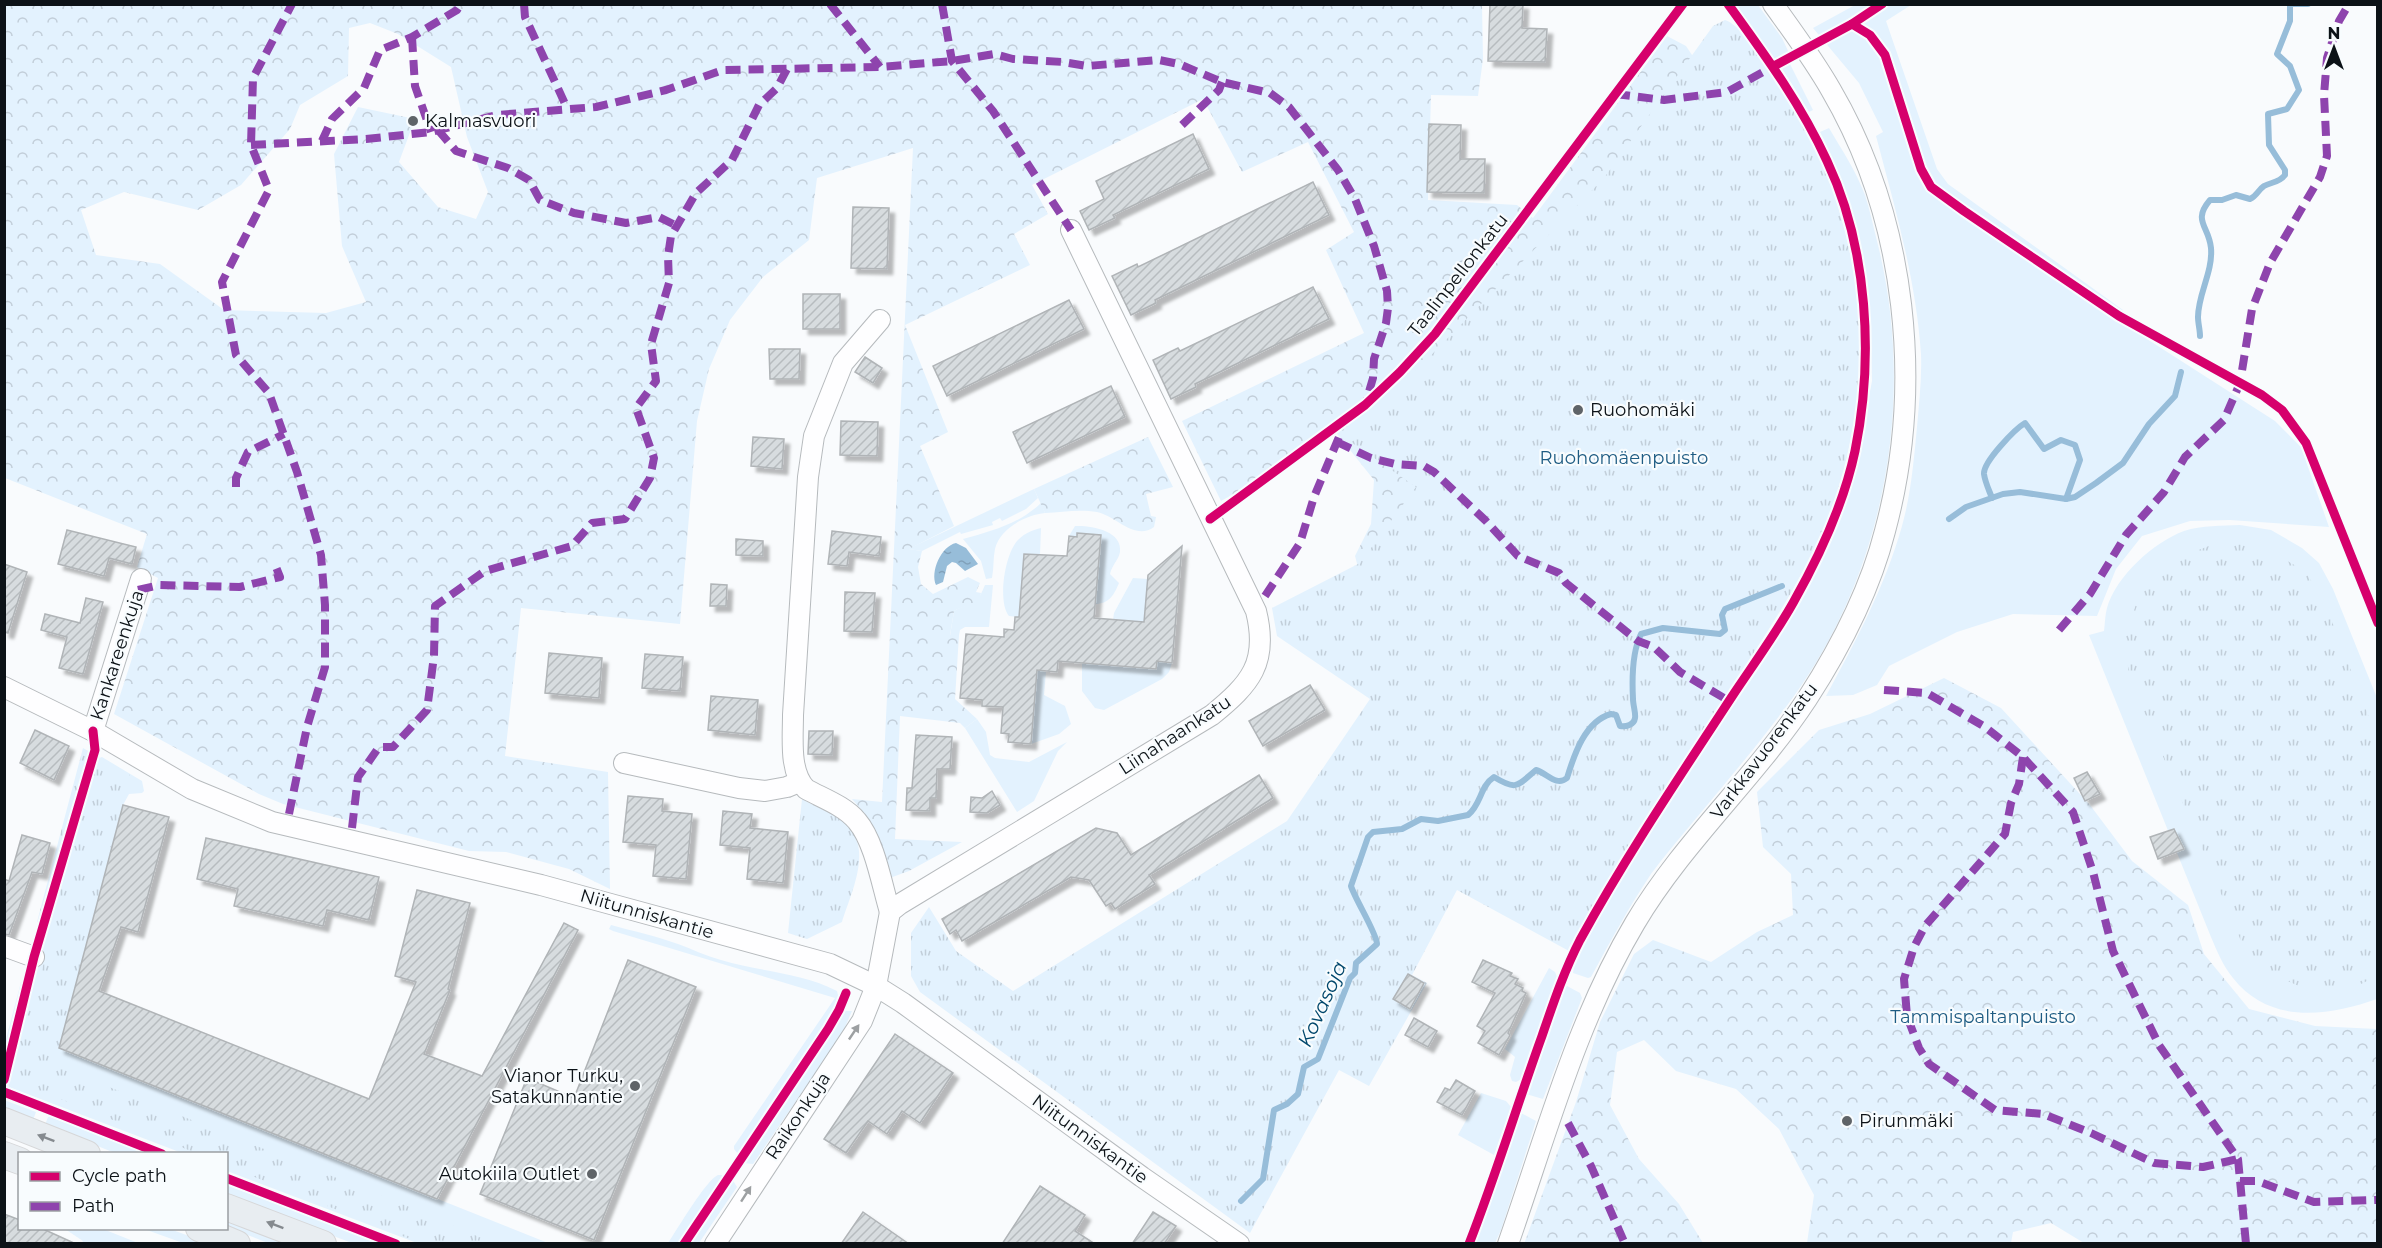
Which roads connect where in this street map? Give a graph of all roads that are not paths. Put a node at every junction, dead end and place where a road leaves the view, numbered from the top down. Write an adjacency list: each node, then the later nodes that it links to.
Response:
1 (1773, 4): 21 (street, Varkkavuorenkatu)
2 (1071, 230): 9 (street, Liinahaankatu)
3 (880, 320): 8 (street)
4 (141, 579): 6 (street, Kankareenkuja)
5 (4, 687): 6 (street, Niitunniskantie)
6 (93, 731): 12 (street, Niitunniskantie)
7 (624, 764): 8 (street)
8 (799, 782): 9 (street)
9 (890, 912): 12 (street)
10 (4, 946): 11 (street)
11 (34, 957)
12 (876, 986): 19 (street, Raikonkuja, one-way to 12); 20 (street, Niitunniskantie)
13 (4, 1121): 14 (main road, one-way to 13)
14 (82, 1152)
15 (228, 1208): 18 (main road, one-way to 15)
16 (204, 1230): 17 (main road)
17 (237, 1244)
18 (323, 1244)
19 (714, 1244)
20 (1239, 1244)
21 (1508, 1244)

